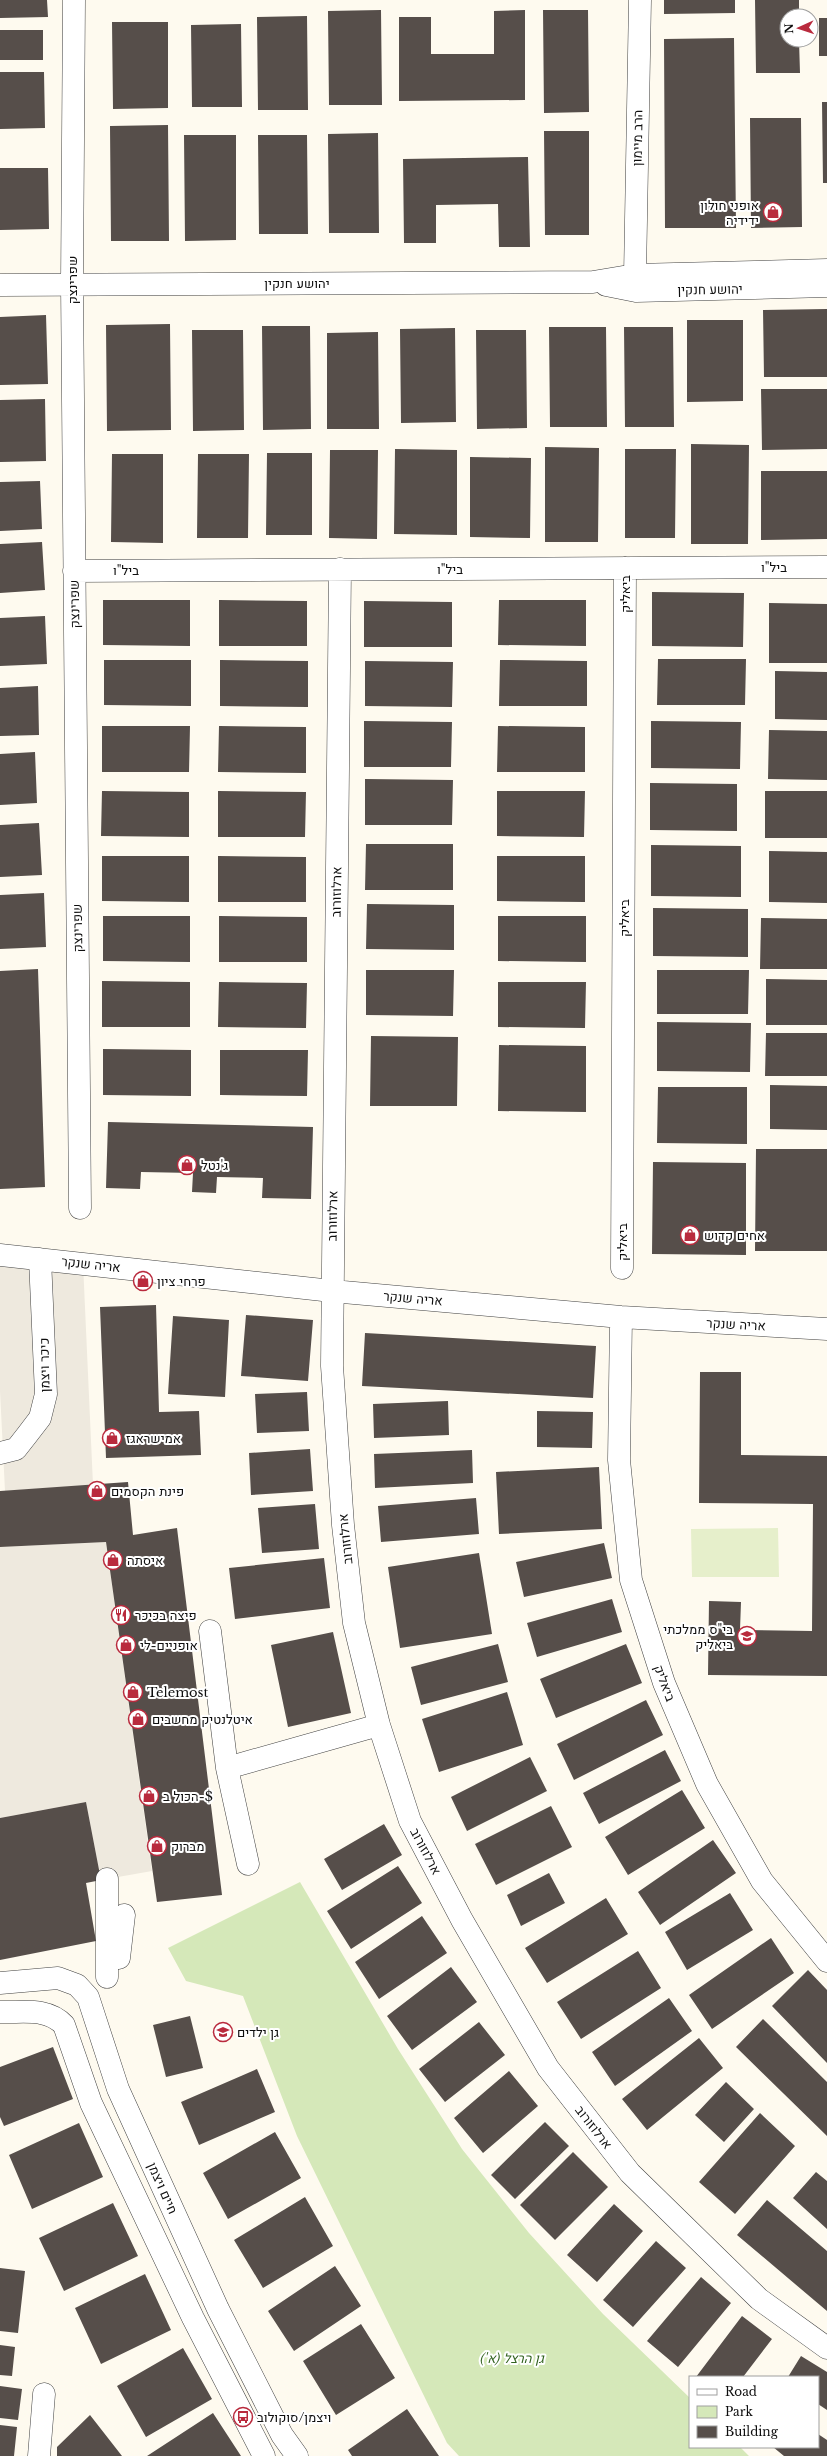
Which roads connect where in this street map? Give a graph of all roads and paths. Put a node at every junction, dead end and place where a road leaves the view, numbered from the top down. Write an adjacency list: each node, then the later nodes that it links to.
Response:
1 (74, 0): 6 (street, שפרינצק)
2 (640, 0): 4 (street, הרב מיימון)
3 (827, 270): 4 (street, יהושע חנקין)
4 (635, 275): 5 (street, יהושע חנקין)
5 (594, 282): 6 (street, יהושע חנקין); 8 (street, יהושע חנקין)
6 (72, 284): 7 (street, יהושע חנקין); 12 (street, שפרינצק)
7 (0, 285)
8 (827, 286)
9 (827, 567): 10 (street, ביל"ו)
10 (625, 568): 11 (street, ביל"ו); 16 (street, ביאליק)
11 (340, 569): 12 (street, ביל"ו); 17 (street, ארלוזורוב)
12 (74, 571): 13 (street, שפרינצק)
13 (80, 1208)
14 (0, 1255): 15 (street, אריה שנקר)
15 (40, 1259): 17 (street, אריה שנקר); 20 (street, כיכר ויצמן)
16 (622, 1268)
17 (332, 1291): 18 (street, אריה שנקר); 22 (street, ארלוזורוב)
18 (621, 1317): 19 (street, אריה שנקר); 27 (street, ביאליק)
19 (827, 1329)
20 (1, 1453)
21 (210, 1630): 23 (street)
22 (379, 1725): 23 (street); 32 (street, ארלוזורוב)
23 (228, 1768): 24 (street)
24 (248, 1864)
25 (107, 1879): 28 (street)
26 (124, 1915): 28 (street)
27 (827, 1961)
28 (107, 1976): 30 (street)
29 (0, 1983): 30 (street)
30 (88, 1997): 36 (street, חיים ויצמן)
31 (0, 2012): 35 (street)
32 (827, 2348)
33 (44, 2394): 34 (street)
34 (39, 2456)
35 (264, 2456)
36 (297, 2456)

